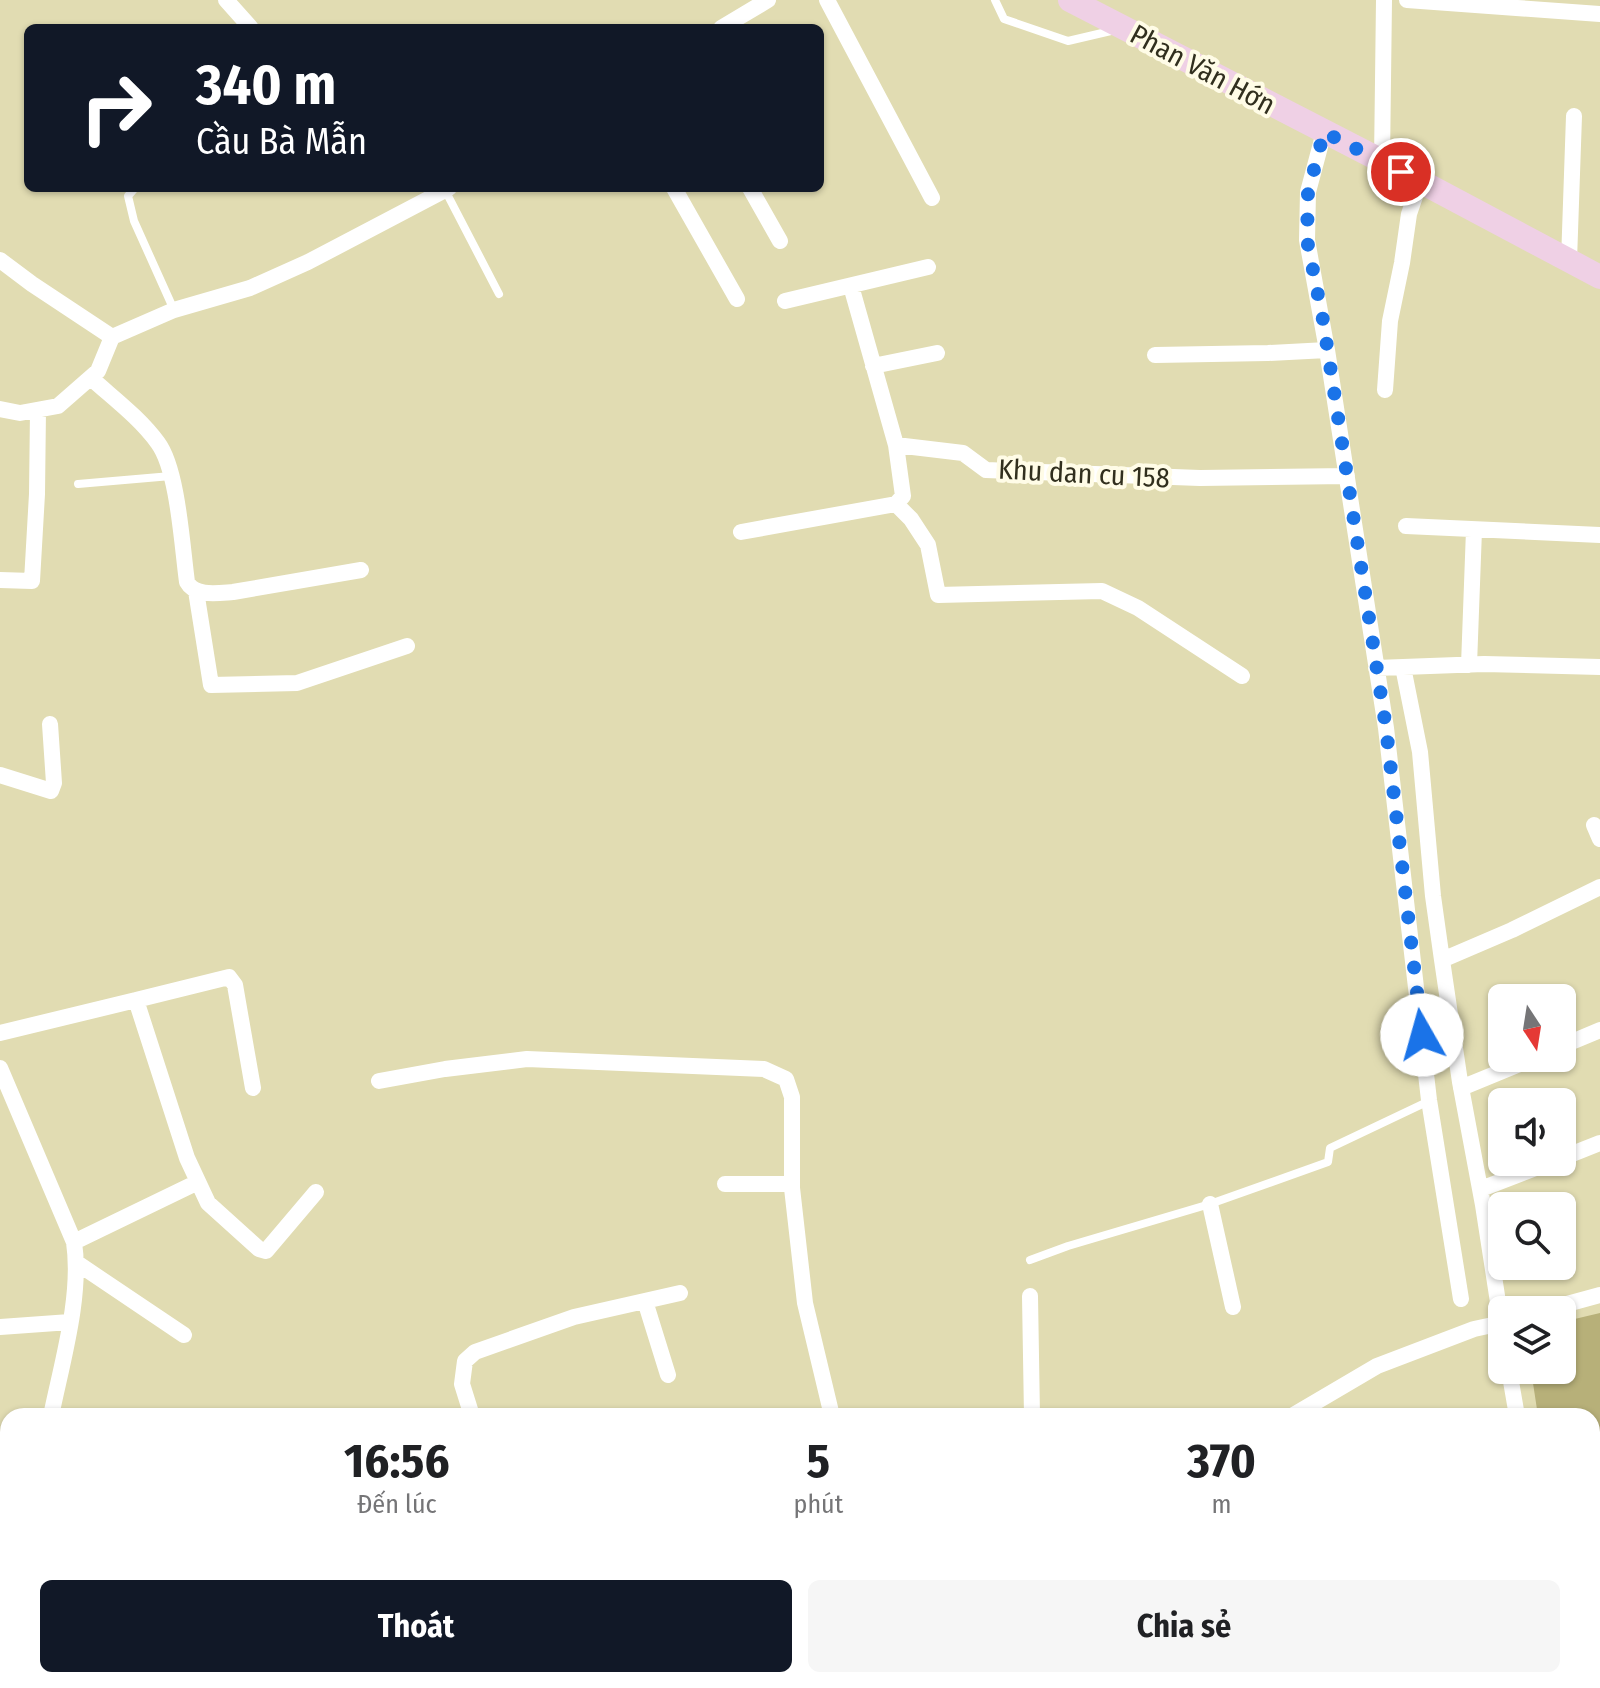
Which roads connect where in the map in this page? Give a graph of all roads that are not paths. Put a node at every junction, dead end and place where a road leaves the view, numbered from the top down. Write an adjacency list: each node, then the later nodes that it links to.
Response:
1 (226, 0): 10 (street)
2 (768, 0): 9 (street)
3 (827, 0): 21 (street)
4 (995, 0): 11 (lane)
5 (1070, 0): 11 (main road, Phan Văn Hớn)
6 (1384, 0): 14 (street)
7 (1407, 0): 8 (street)
8 (1600, 14)
9 (744, 22)
10 (247, 24)
11 (1123, 28): 13 (main road, Phan Văn Hớn)
12 (1574, 116): 24 (street)
13 (1330, 135): 14 (main road, Phan Văn Hớn); 33 (street)
14 (1371, 156): 15 (main road)
15 (1420, 182): 24 (main road); 38 (street)
16 (132, 192): 31 (lane)
17 (441, 192): 31 (street)
18 (448, 192): 28 (lane)
19 (676, 192): 29 (street)
20 (752, 192): 22 (street)
21 (932, 198)
22 (780, 241)
23 (0, 260): 32 (street)
24 (1569, 261): 26 (main road)
25 (928, 267): 27 (street)
26 (1600, 277)
27 (851, 286): 30 (street); 36 (street)
28 (499, 294)
29 (737, 299)
30 (785, 301)
31 (174, 310): 32 (street)
32 (112, 337): 37 (street)
33 (1327, 350): 35 (street); 43 (street)
34 (937, 353): 36 (street)
35 (1155, 355)
36 (873, 366): 41 (street)
37 (91, 378): 40 (street); 42 (street)
38 (1385, 390)
39 (0, 409): 40 (street)
40 (38, 410): 51 (street)
41 (896, 445): 43 (street, Khu dan cu 158); 45 (street)
42 (171, 476): 44 (lane); 52 (street)
43 (1347, 476): 57 (street)
44 (78, 484)
45 (896, 504): 48 (street); 58 (street)
46 (1406, 526): 47 (street)
47 (1474, 530): 49 (street); 54 (street)
48 (741, 532)
49 (1600, 535)
50 (361, 570): 52 (street)
51 (0, 580)
52 (196, 591): 53 (street)
53 (407, 646)
54 (1469, 665): 55 (street); 56 (street)
55 (1403, 667): 57 (street); 62 (street)
56 (1600, 667)
57 (1376, 668): 68 (street)
58 (1242, 676)
59 (50, 724): 60 (street)
60 (0, 775)
61 (1600, 887): 62 (street)
62 (1442, 960): 67 (street)
63 (136, 1000): 65 (street); 72 (street); 78 (street)
64 (1600, 1030): 66 (street)
65 (0, 1033)
66 (1576, 1040)
67 (1457, 1059): 68 (lane); 73 (street)
68 (1425, 1066): 74 (street)
69 (1500, 1072): 73 (street)
70 (2, 1079): 84 (street)
71 (379, 1081): 80 (street)
72 (253, 1088)
73 (1461, 1088): 81 (street)
74 (1429, 1100): 83 (lane); 91 (street)
75 (1600, 1143): 76 (street)
76 (1576, 1152)
77 (1515, 1176): 81 (street)
78 (198, 1182): 82 (street); 84 (street)
79 (725, 1184): 80 (street)
80 (792, 1184): 103 (street)
81 (1481, 1189): 90 (street)
82 (316, 1192)
83 (1210, 1204): 85 (lane); 94 (street)
84 (74, 1242): 86 (street)
85 (1030, 1260)
86 (77, 1263): 95 (street); 98 (street)
87 (680, 1293): 92 (street)
88 (1600, 1295): 93 (street)
89 (1030, 1296): 104 (street)
90 (1498, 1296)
91 (1461, 1299)
92 (645, 1301): 99 (street); 102 (street)
93 (1576, 1302)
94 (1233, 1307)
95 (70, 1322): 96 (street); 101 (street)
96 (0, 1327)
97 (1488, 1327): 105 (street)
98 (184, 1335)
99 (668, 1375)
100 (1511, 1384): 106 (street)
101 (53, 1408)
102 (470, 1408)
103 (830, 1408)
104 (1032, 1408)
105 (1306, 1408)
106 (1516, 1408)

